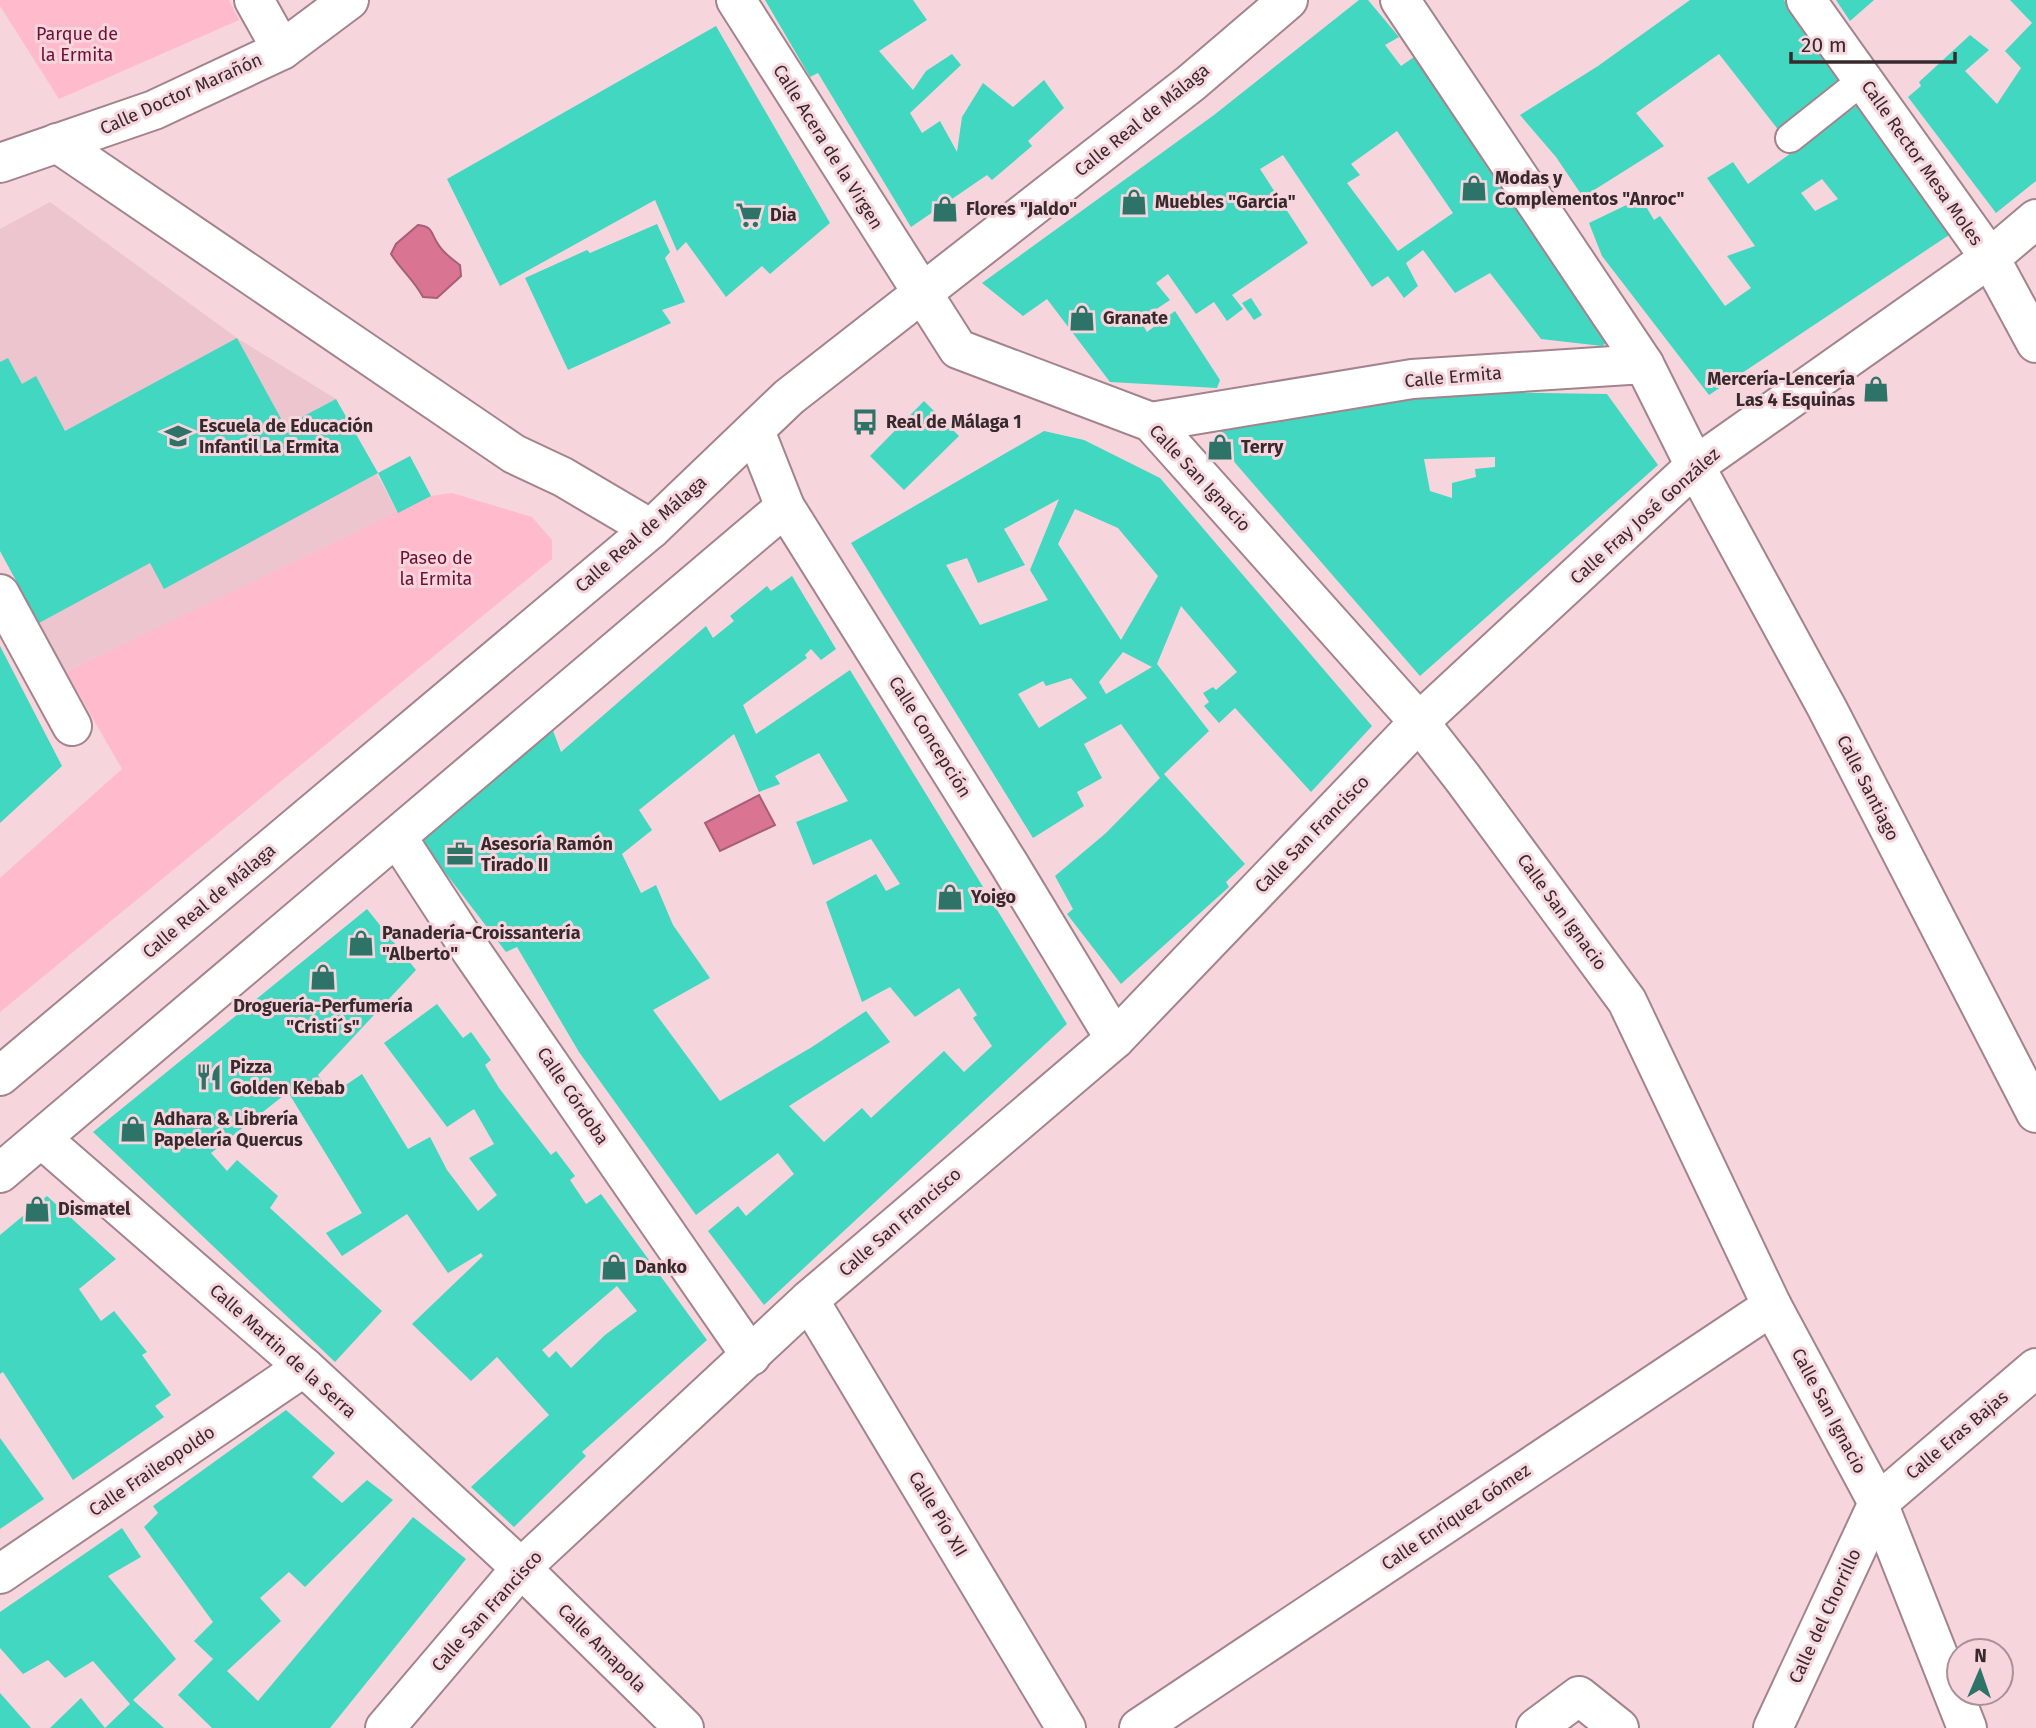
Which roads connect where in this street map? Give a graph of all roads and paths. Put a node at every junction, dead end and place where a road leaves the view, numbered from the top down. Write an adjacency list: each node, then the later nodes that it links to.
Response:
1 (254, 0): 7 (street)
2 (349, 0): 7 (street, Calle Doctor Marañón)
3 (736, 0): 14 (street, Calle Acera de la Virgen)
4 (1288, 0): 14 (street, Calle Real de Málaga)
5 (1400, 0): 16 (street)
6 (1806, 0): 8 (street, Calle Rector Mesa Moles)
7 (282, 50): 10 (street, Calle Doctor Marañón)
8 (1863, 80): 9 (lane); 13 (street, Calle Rector Mesa Moles)
9 (1790, 138)
10 (57, 143): 11 (street, Calle Doctor Marañón); 21 (street)
11 (0, 163)
12 (2036, 219): 13 (street, Calle Fray José González)
13 (1990, 258): 15 (street, Calle Rector Mesa Moles); 19 (street, Calle Fray José González)
14 (921, 294): 17 (street, Calle San Ignacio); 18 (street, Calle Real de Málaga)
15 (2036, 343)
16 (1644, 363): 17 (street, Calle Ermita); 19 (street)
17 (1151, 422): 23 (street, Calle San Ignacio)
18 (755, 431): 20 (street, Calle Concepción); 21 (street, Calle Real de Málaga)
19 (1695, 466): 23 (street, Calle Fray José González); 28 (street, Calle Santiago)
20 (785, 507): 25 (street); 26 (street, Calle Concepción)
21 (651, 529): 27 (street, Calle Real de Málaga)
22 (0, 594): 24 (street)
23 (1419, 722): 26 (street, Calle San Francisco); 32 (street, Calle San Ignacio)
24 (72, 726)
25 (397, 837): 29 (street); 33 (street, Calle Córdoba)
26 (1115, 1039): 31 (street, Calle San Francisco)
27 (0, 1076)
28 (2036, 1113)
29 (42, 1139): 30 (street); 34 (street, Calle Martin de la Serra)
30 (0, 1173)
31 (809, 1300): 33 (street, Calle San Francisco); 41 (street, Calle Pío XII)
32 (1772, 1306): 36 (street, Calle San Ignacio); 42 (street, Calle Enriquez Gómez)
33 (751, 1356): 37 (street, Calle San Francisco)
34 (304, 1367): 37 (street, Calle Martin de la Serra); 38 (street, Calle Fraileopoldo)
35 (2036, 1368): 36 (street, Calle Eras Bajas)
36 (1878, 1503): 45 (street, Calle del Chorrillo); 46 (street, Calle San Ignacio)
37 (521, 1568): 39 (street, Calle San Francisco); 40 (street, Calle Amapola)
38 (0, 1574)
39 (385, 1728)
40 (684, 1728)
41 (1066, 1728)
42 (1139, 1728)
43 (1536, 1728): 44 (street)
44 (1619, 1728)
45 (1773, 1728)
46 (1966, 1728)

